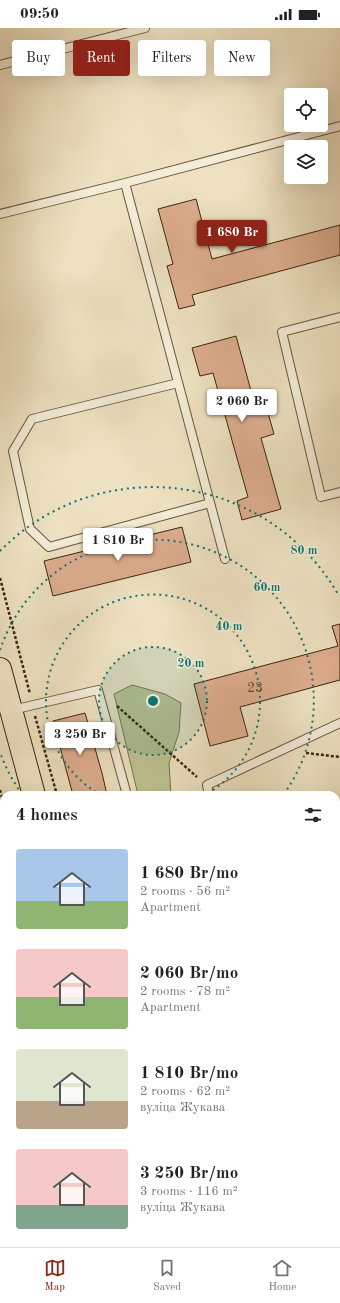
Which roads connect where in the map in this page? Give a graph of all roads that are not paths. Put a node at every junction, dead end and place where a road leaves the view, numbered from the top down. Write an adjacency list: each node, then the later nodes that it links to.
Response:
1 (144, 28): 2 (lane)
2 (0, 65)
3 (340, 126): 4 (lane)
4 (125, 184): 5 (lane); 7 (lane)
5 (0, 214)
6 (340, 317): 8 (lane)
7 (178, 383): 9 (lane); 9 (lane)
8 (340, 492)
9 (210, 503): 10 (lane)
10 (225, 559)
11 (0, 669): 12 (main road)
12 (11, 710): 14 (main road); 15 (lane)
13 (340, 723): 16 (lane)
14 (33, 791)
15 (126, 791)
16 (209, 791)

